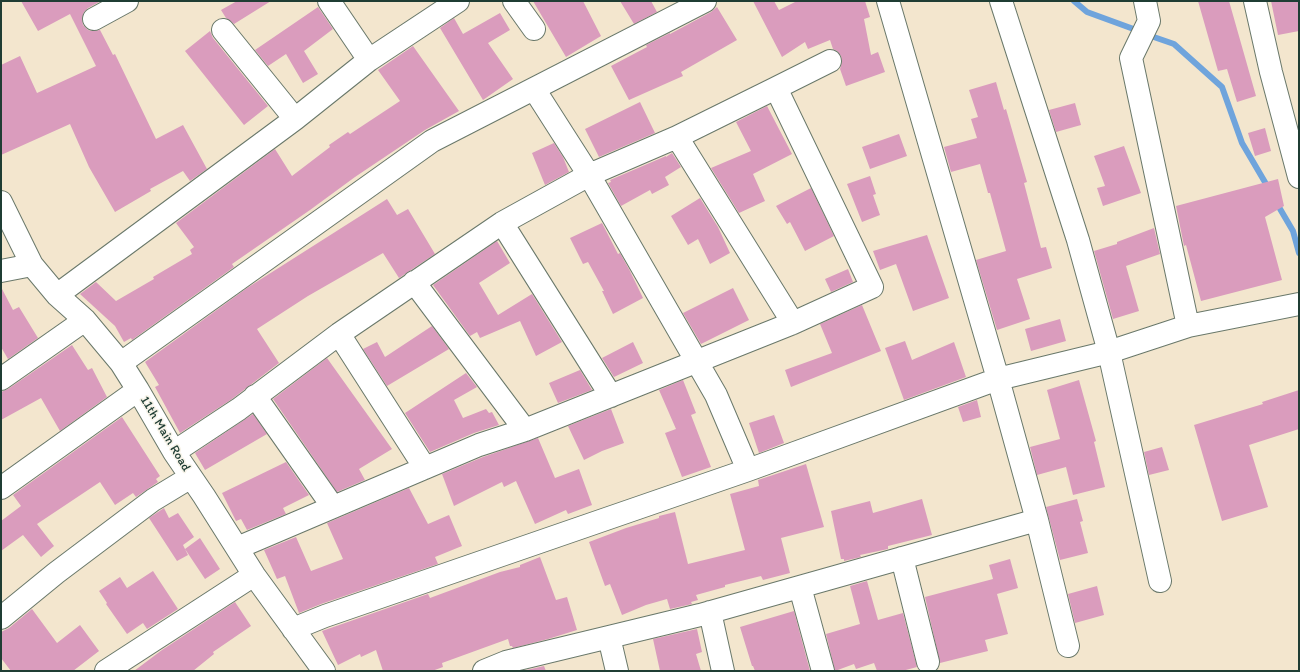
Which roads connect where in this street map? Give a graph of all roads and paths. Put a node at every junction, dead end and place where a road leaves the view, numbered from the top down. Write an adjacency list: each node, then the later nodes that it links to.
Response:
1 (127, 1): 10 (street)
2 (329, 1): 13 (street)
3 (514, 1): 11 (street)
4 (706, 1): 16 (street)
5 (888, 1): 35 (street)
6 (1001, 1): 32 (street)
7 (1145, 1): 30 (street)
8 (1255, 1): 20 (street)
9 (446, 4): 13 (street)
10 (94, 19)
11 (534, 29)
12 (222, 30): 17 (street)
13 (369, 60): 17 (street)
14 (830, 61): 15 (street)
15 (776, 88): 18 (street); 29 (street)
16 (534, 89): 19 (street); 34 (street)
17 (295, 119): 26 (street)
18 (678, 137): 19 (street); 29 (street)
19 (589, 175): 22 (street); 33 (street)
20 (1299, 177)
21 (1, 202): 23 (street, 11th Main Road)
22 (502, 223): 25 (street); 39 (street)
23 (32, 265): 24 (street); 26 (street, 11th Main Road)
24 (1, 271)
25 (414, 282): 31 (street); 40 (street)
26 (57, 295): 28 (street, 11th Main Road)
27 (1299, 304): 30 (street)
28 (85, 320): 34 (street, 11th Main Road); 36 (street)
29 (793, 323): 33 (street)
30 (1188, 326): 32 (street)
31 (339, 334): 38 (street); 42 (street)
32 (1109, 352): 35 (street); 51 (street)
33 (698, 362): 39 (street); 43 (street)
34 (121, 363): 37 (street, 11th Main Road)
35 (998, 379): 43 (street); 47 (street)
36 (1, 380)
37 (138, 390): 41 (street, 11th Main Road); 45 (street)
38 (255, 396): 41 (street); 46 (street)
39 (611, 396): 40 (street)
40 (525, 430): 42 (street)
41 (174, 452): 44 (street, 11th Main Road)
42 (425, 468): 46 (street)
43 (748, 470): 55 (street)
44 (191, 476): 48 (street, 11th Main Road); 54 (street)
45 (1, 488)
46 (333, 507): 48 (street)
47 (1037, 520): 49 (street); 57 (street)
48 (237, 548): 50 (street, 11th Main Road)
49 (902, 558): 52 (street); 58 (street)
50 (254, 575): 55 (street, 11th Main Road); 61 (street)
51 (1160, 581)
52 (800, 587): 53 (street); 65 (street)
53 (710, 612): 56 (street); 64 (street)
54 (1, 618)
55 (293, 629): 60 (street, 11th Main Road)
56 (610, 637): 59 (street); 63 (street)
57 (1068, 646)
58 (928, 662)
59 (507, 667): 62 (street)
60 (317, 668)
61 (106, 671)
62 (484, 671)
63 (617, 671)
64 (723, 671)
65 (823, 671)

